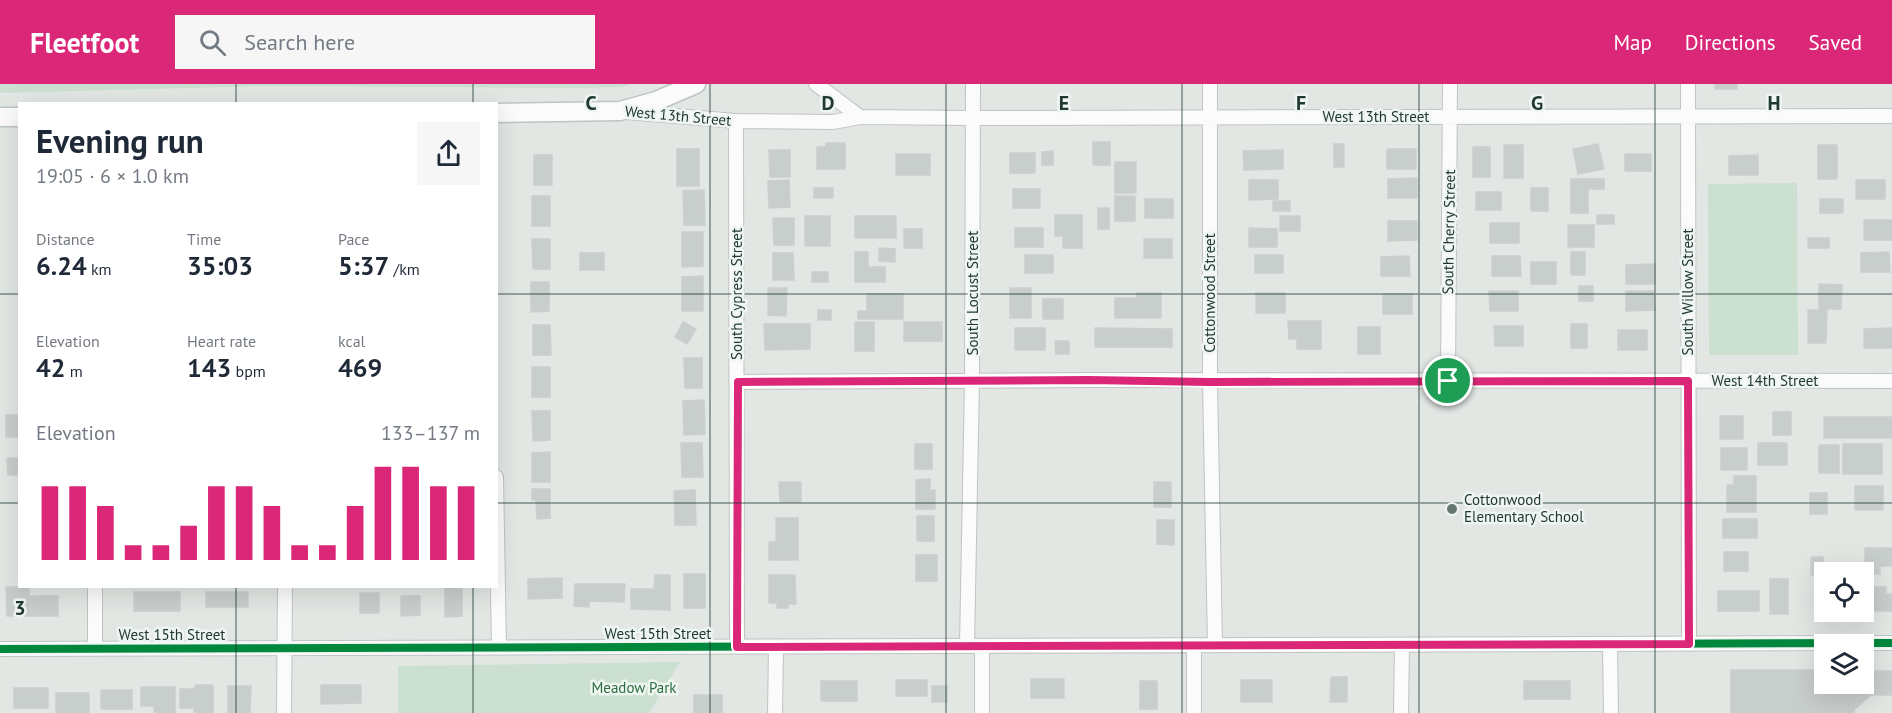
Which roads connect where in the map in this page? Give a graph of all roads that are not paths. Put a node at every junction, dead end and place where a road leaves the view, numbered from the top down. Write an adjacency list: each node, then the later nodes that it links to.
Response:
1 (696, 84): 7 (main road)
2 (816, 84): 12 (street)
3 (973, 84): 16 (street, South Locust Street)
4 (1210, 84): 13 (street, Cottonwood Street)
5 (1450, 84): 14 (street, South Cherry Street)
6 (1688, 84): 15 (street, South Willow Street)
7 (620, 111): 8 (main road, West 13th Street); 17 (street, West 13th Street)
8 (498, 113)
9 (1892, 116): 15 (street, West 13th Street)
10 (0, 117): 11 (main road)
11 (18, 117)
12 (860, 117): 16 (street, West 13th Street); 17 (street, West 13th Street)
13 (1210, 117): 14 (street, West 13th Street); 16 (street, West 13th Street); 23 (street, Cottonwood Street)
14 (1450, 117): 15 (street, West 13th Street); 19 (street, South Cherry Street)
15 (1689, 117): 20 (street, South Willow Street)
16 (974, 118): 18 (street, South Locust Street)
17 (736, 121): 22 (street, South Cypress Street)
18 (972, 381): 22 (street, West 14th Street); 23 (street, West 14th Street); 33 (street, South Locust Street)
19 (1448, 381): 20 (street, West 14th Street); 23 (street, West 14th Street)
20 (1688, 381): 21 (street, West 14th Street); 29 (street, South Willow Street)
21 (1892, 381)
22 (738, 382): 35 (street, South Cypress Street)
23 (1210, 382): 31 (street, Cottonwood Street)
24 (95, 588): 40 (street)
25 (285, 588): 37 (street)
26 (498, 588): 38 (street)
27 (1892, 643): 29 (street, West 15th Street)
28 (1610, 644): 29 (street, West 15th Street); 32 (street, West 15th Street); 46 (street)
29 (1689, 644)
30 (1194, 645): 31 (street, West 15th Street); 34 (street, West 15th Street); 44 (street)
31 (1215, 645): 32 (street, West 15th Street)
32 (1401, 645): 45 (street)
33 (967, 646): 34 (street, West 15th Street); 36 (street, West 15th Street)
34 (982, 646): 43 (street)
35 (737, 647): 36 (street, West 15th Street); 38 (street, West 15th Street)
36 (776, 647): 42 (street)
37 (285, 648): 38 (street, West 15th Street); 40 (street, West 15th Street); 41 (street)
38 (499, 648)
39 (0, 649): 40 (street, West 15th Street)
40 (95, 649)
41 (284, 713)
42 (775, 713)
43 (982, 713)
44 (1194, 713)
45 (1401, 713)
46 (1611, 713)

